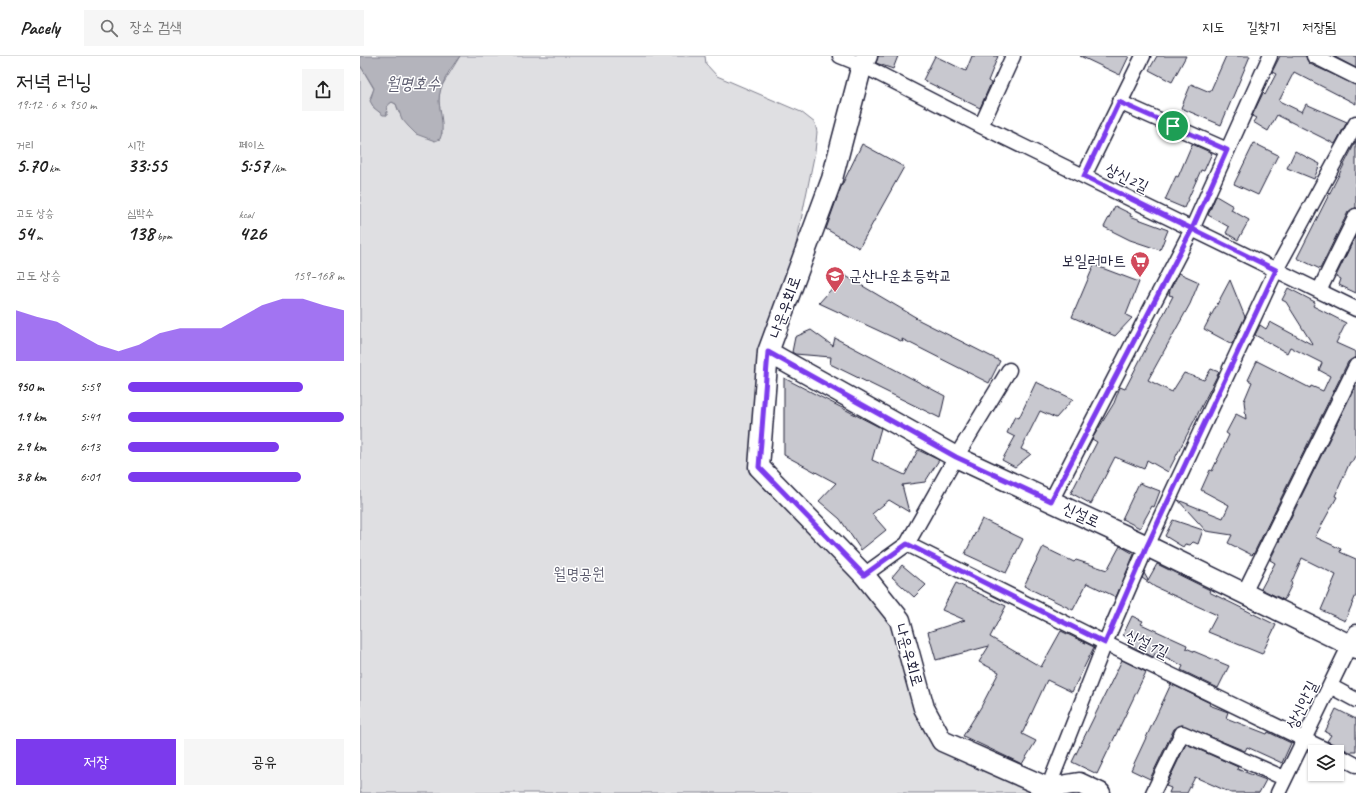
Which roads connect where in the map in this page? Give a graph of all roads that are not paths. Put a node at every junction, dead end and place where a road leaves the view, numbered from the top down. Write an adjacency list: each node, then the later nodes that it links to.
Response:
1 (840, 56): 6 (street, 상신2길)
2 (1013, 56): 10 (street)
3 (1142, 56): 8 (street)
4 (1270, 56): 11 (street)
5 (1314, 56): 7 (street)
6 (865, 61): 10 (street, 상신2길); 19 (street, 나운우회로)
7 (1356, 77)
8 (1119, 102): 11 (street); 12 (street)
9 (1356, 123): 16 (street)
10 (980, 126): 12 (street, 상신2길)
11 (1227, 150): 14 (street)
12 (1084, 176): 14 (street, 상신2길)
13 (1356, 216): 15 (street)
14 (1192, 229): 16 (street, 상신2길); 23 (street)
15 (1350, 244): 17 (street)
16 (1276, 270): 17 (street, 상신2길); 25 (street)
17 (1319, 291): 18 (street, 상신2길)
18 (1355, 307)
19 (768, 352): 22 (street, 신설로); 26 (street, 나운우회로)
20 (1356, 366): 27 (street)
21 (1009, 370): 22 (street)
22 (956, 457): 23 (street, 신설로); 24 (street)
23 (1051, 501): 25 (street, 신설로)
24 (907, 544): 26 (street); 29 (street, 신설1길)
25 (1147, 546): 27 (street, 신설로); 29 (street)
26 (864, 575): 37 (street, 나운우회로)
27 (1244, 593): 28 (street, 신설로)
28 (1354, 642): 30 (street, 상신안길)
29 (1105, 643): 32 (street, 신설1길); 37 (street)
30 (1330, 686): 31 (street); 32 (street, 상신안길)
31 (1356, 700)
32 (1304, 739): 33 (street, 신설1길); 36 (street, 상신안길)
33 (1316, 745)
34 (1344, 759): 35 (street)
35 (1356, 765)
36 (1284, 778): 39 (street); 40 (street, 상신안길)
37 (1048, 788): 38 (street)
38 (1100, 793)
39 (1153, 793)
40 (1278, 793)

